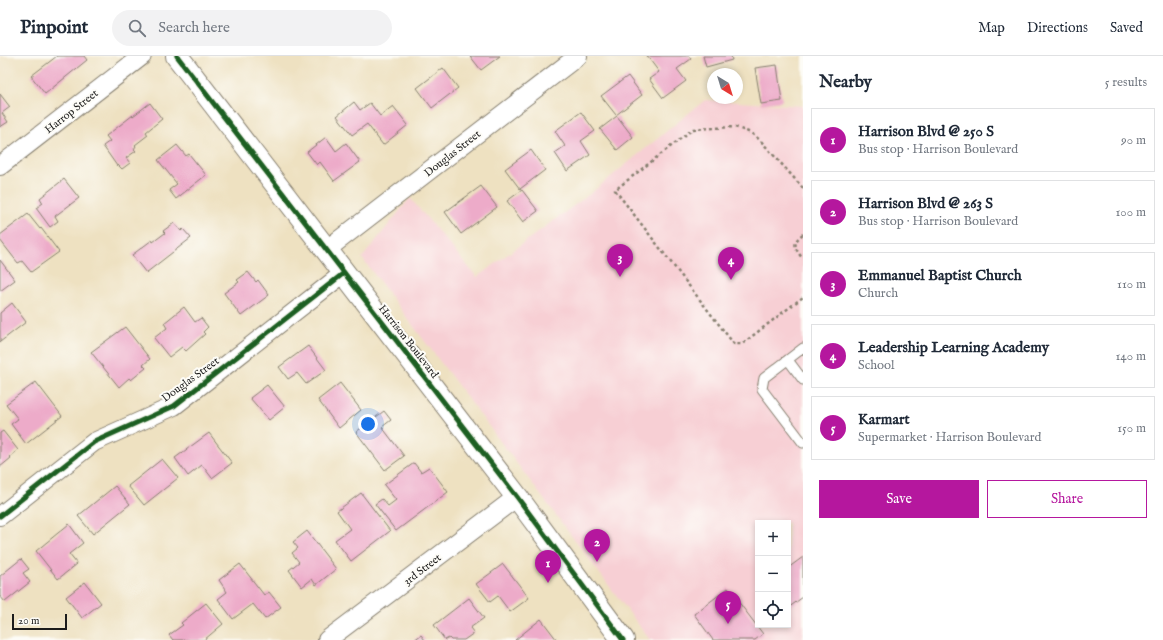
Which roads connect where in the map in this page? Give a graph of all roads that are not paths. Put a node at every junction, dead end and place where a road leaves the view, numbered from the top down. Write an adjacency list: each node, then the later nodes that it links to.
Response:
1 (142, 56): 4 (street, Harrop Street)
2 (177, 56): 5 (main road, Harrison Boulevard)
3 (578, 56): 5 (street, Douglas Street)
4 (0, 166)
5 (326, 250): 6 (main road, Harrison Boulevard)
6 (344, 273): 11 (main road, Harrison Boulevard); 12 (street, Douglas Street)
7 (803, 348): 8 (lane)
8 (788, 360): 9 (lane); 10 (lane)
9 (803, 380)
10 (803, 443)
11 (517, 497): 13 (street, 3rd Street); 14 (main road, Harrison Boulevard)
12 (0, 516)
13 (326, 640)
14 (623, 640)

